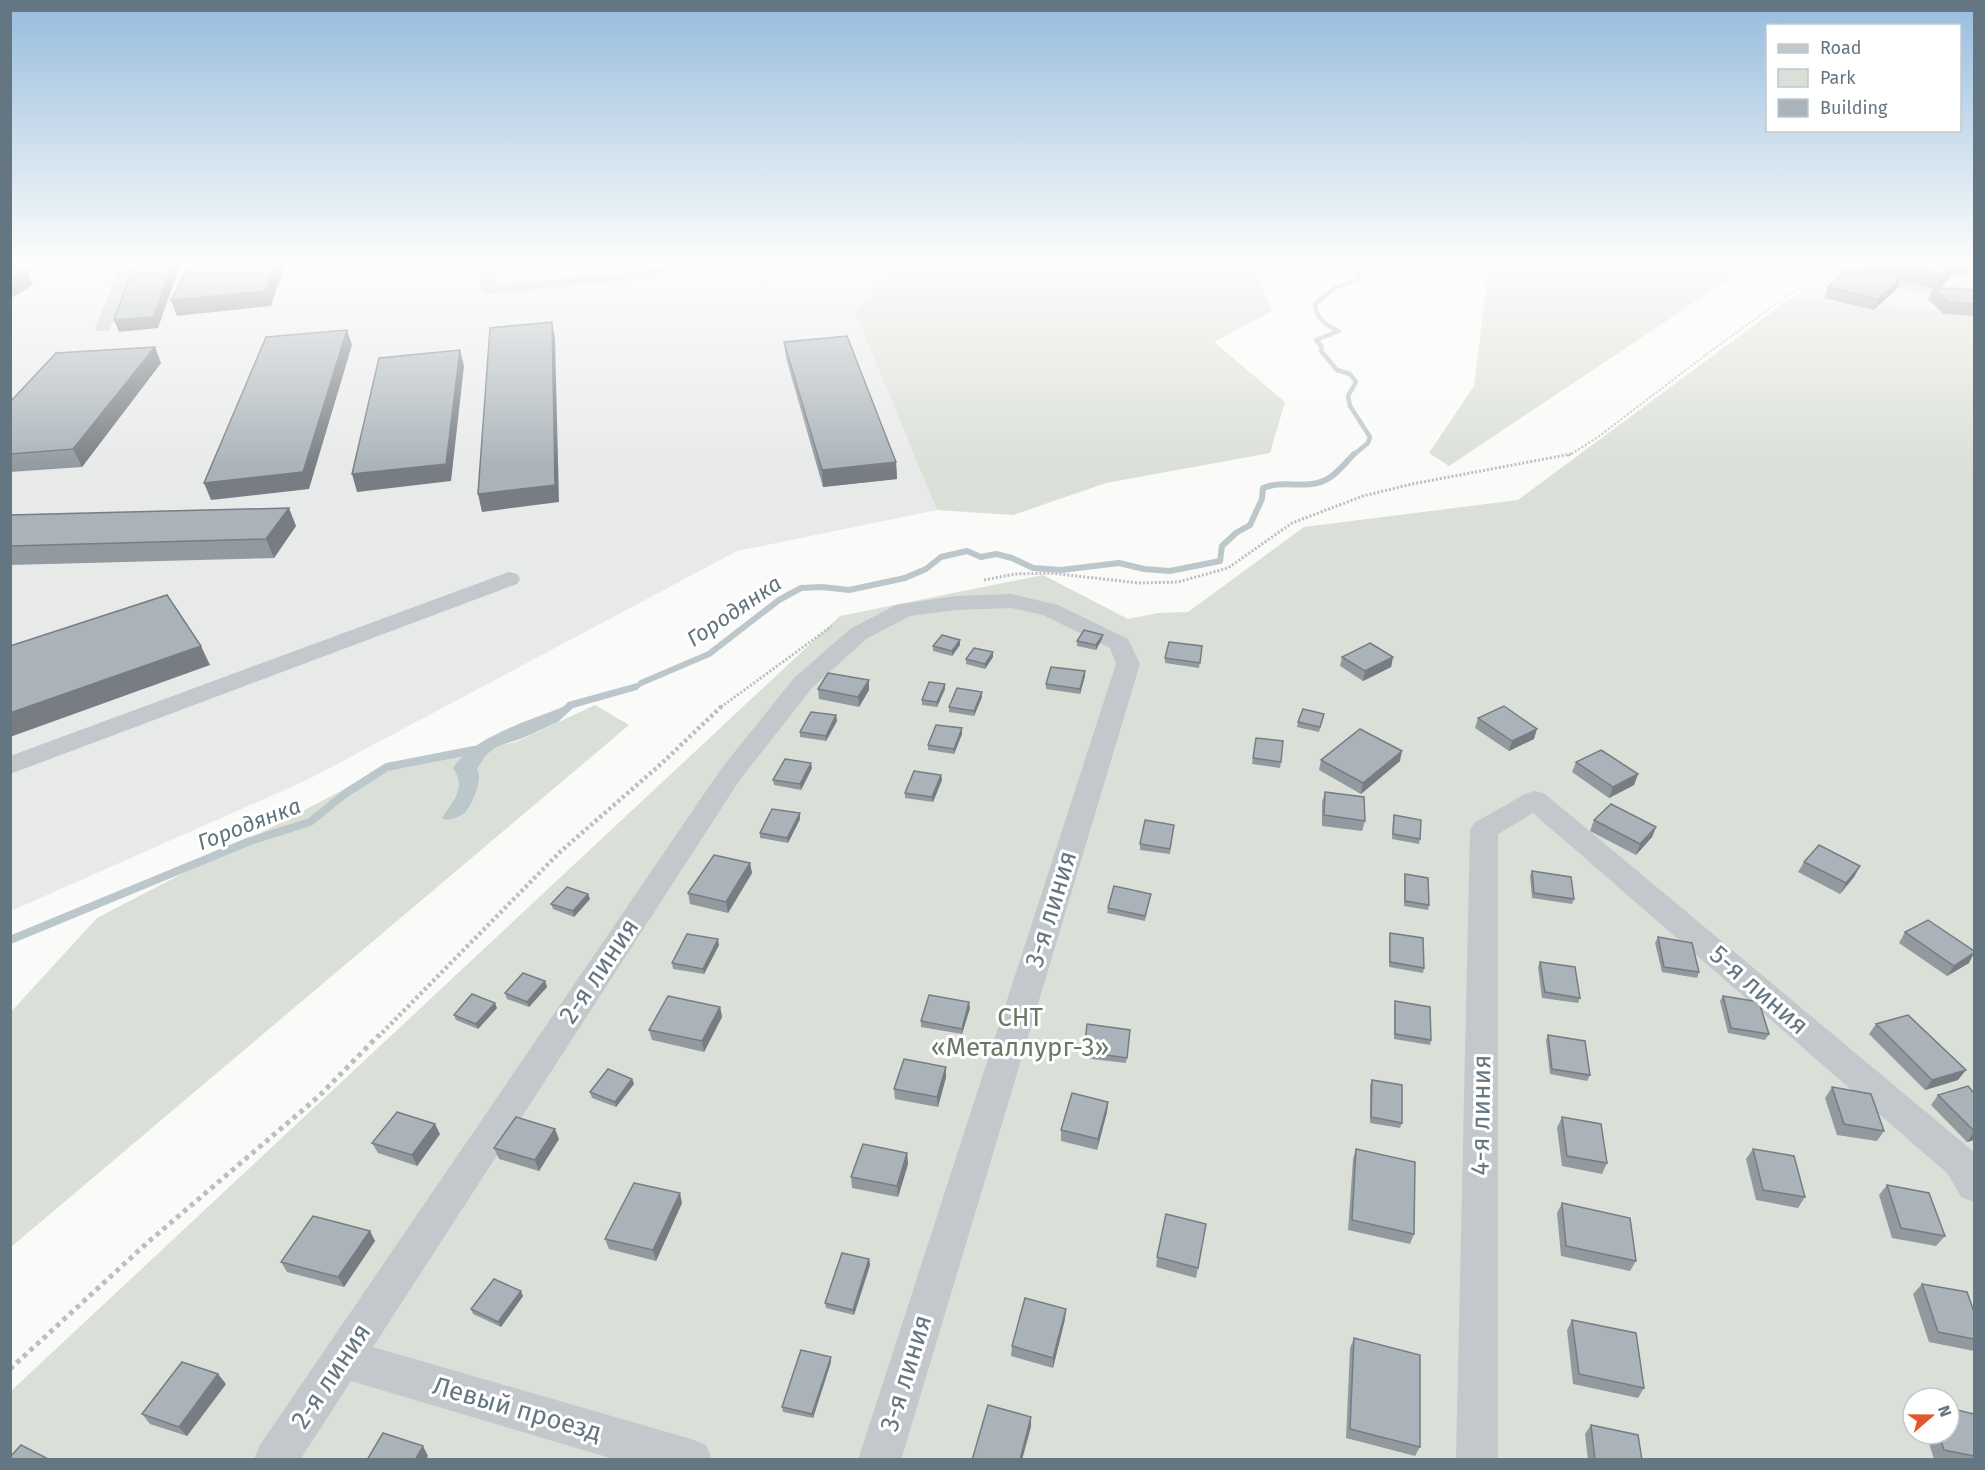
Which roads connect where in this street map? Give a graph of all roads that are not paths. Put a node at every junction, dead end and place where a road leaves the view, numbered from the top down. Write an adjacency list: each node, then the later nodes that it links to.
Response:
1 (509, 579): 3 (lane)
2 (1011, 601): 6 (lane, 2-я линия); 9 (lane, 3-я линия)
3 (10, 766)
4 (1535, 800): 5 (lane, 5-я линия); 10 (lane, 4-я линия)
5 (1974, 1186)
6 (342, 1358): 7 (lane, 2-я линия); 8 (lane, Левый проезд)
7 (275, 1460)
8 (691, 1460)
9 (879, 1460)
10 (1477, 1460)

